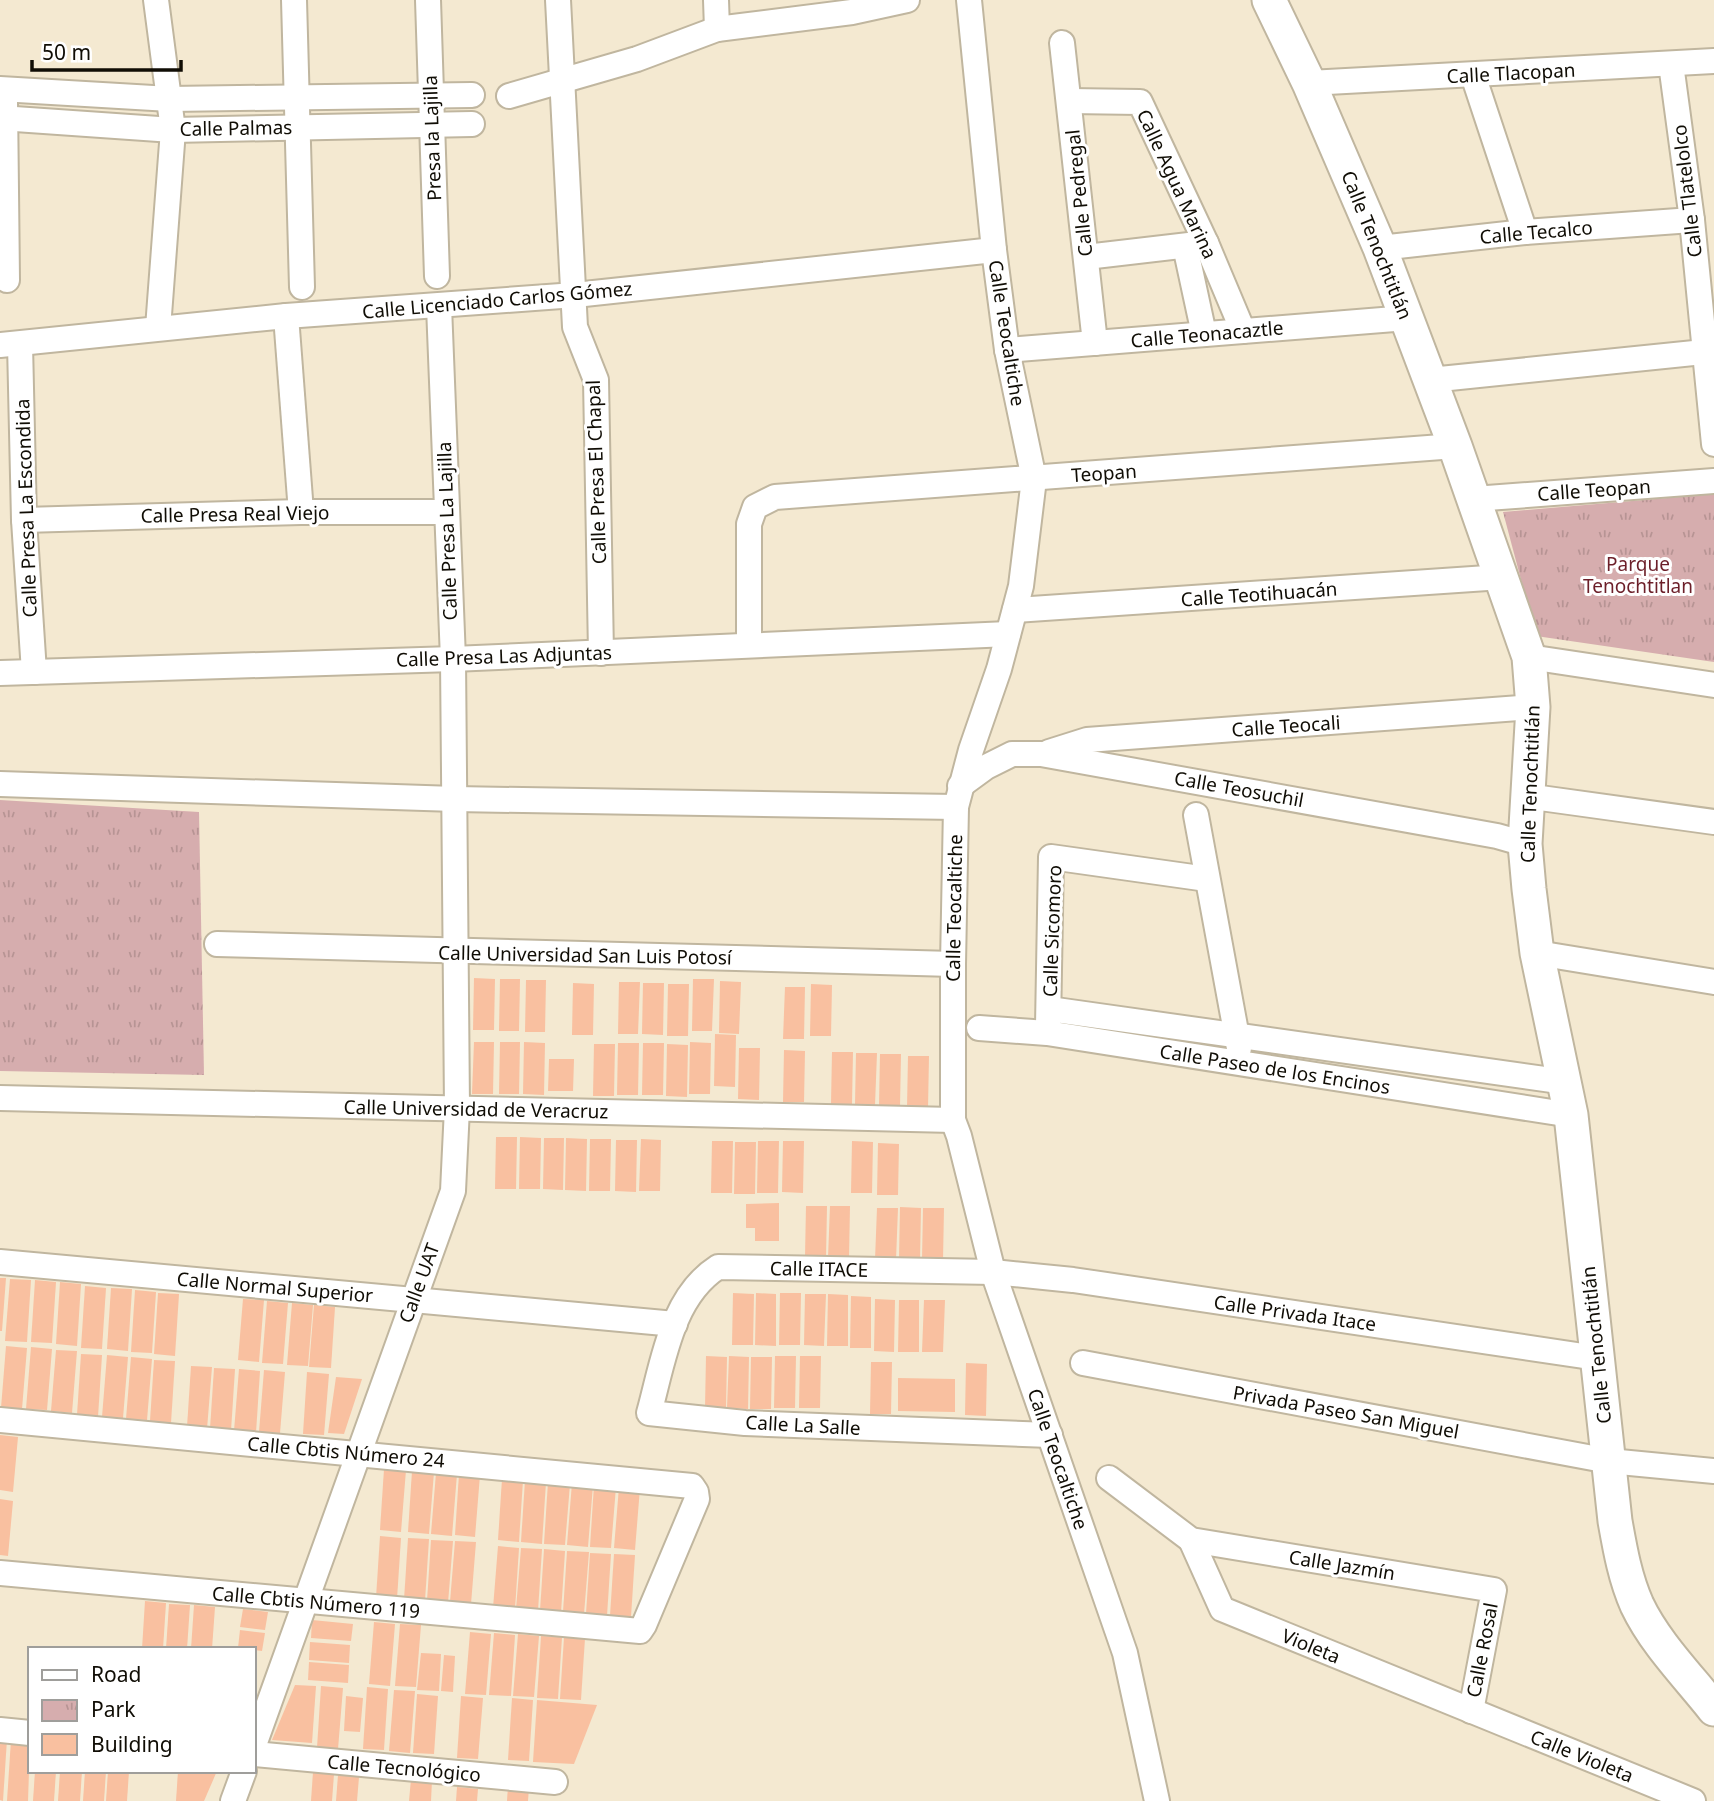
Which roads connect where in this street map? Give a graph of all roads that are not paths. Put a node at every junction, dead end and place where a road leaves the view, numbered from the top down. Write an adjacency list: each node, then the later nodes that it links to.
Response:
1 (156, 0): 22 (street)
2 (294, 0): 20 (street)
3 (428, 0): 18 (street, Presa la Lajilla)
4 (558, 0): 15 (street, Calle Presa El Chapal)
5 (716, 0): 10 (street)
6 (907, 0): 9 (street)
7 (969, 0): 33 (street, Calle Teocaltiche)
8 (1269, 0): 16 (street, Calle Tenochtitlán)
9 (880, 3): 10 (street)
10 (717, 29): 15 (street)
11 (1062, 43): 23 (street, Calle Pedregal)
12 (1714, 61): 13 (street, Calle Tlacopan)
13 (1671, 64): 14 (street, Calle Tlacopan); 29 (street, Calle Tlatelolco)
14 (1473, 75): 16 (street, Calle Tlacopan); 30 (street)
15 (561, 80): 21 (street); 38 (street, Calle Presa El Chapal)
16 (1309, 83): 32 (street, Calle Tenochtitlán)
17 (3, 89): 22 (street, Calle Palmas); 24 (street)
18 (431, 95): 19 (street, Calle Palmas); 20 (street, Calle Palmas); 26 (street, Presa la Lajilla)
19 (472, 95)
20 (297, 96): 22 (street, Calle Palmas); 27 (street)
21 (509, 96)
22 (170, 99): 28 (street)
23 (1069, 101): 31 (street, Calle Agua Marina); 34 (street, Calle Pedregal)
24 (3, 118): 28 (street, Calle Palmas); 36 (street)
25 (472, 124): 26 (street, Calle Palmas)
26 (432, 125): 27 (street, Calle Palmas); 35 (street, Presa la Lajilla)
27 (297, 127): 28 (street, Calle Palmas); 37 (street)
28 (173, 130): 42 (street)
29 (1692, 220): 30 (street, Calle Tecalco); 48 (street, Calle Tlatelolco)
30 (1525, 232): 32 (street, Calle Tecalco)
31 (1195, 245): 34 (street); 43 (street, Calle Agua Marina); 44 (street)
32 (1380, 248): 41 (street, Calle Tenochtitlán)
33 (994, 250): 38 (street, Calle Licenciado Carlos Gómez); 47 (street, Calle Teocaltiche)
34 (1086, 257): 45 (street, Calle Pedregal)
35 (437, 276)
36 (7, 280)
37 (302, 287)
38 (575, 295): 39 (street, Calle Licenciado Carlos Gómez); 62 (street, Calle Presa El Chapal)
39 (439, 306): 40 (street, Calle Licenciado Carlos Gómez); 56 (street, Calle Presa La Lajilla)
40 (286, 316): 42 (street, Calle Licenciado Carlos Gómez); 55 (street)
41 (1407, 318): 43 (street, Calle Teonacaztle); 49 (street, Calle Tenochtitlán)
42 (158, 328): 46 (street, Calle Licenciado Carlos Gómez)
43 (1243, 331): 44 (street, Calle Teonacaztle)
44 (1204, 334): 45 (street, Calle Teonacaztle)
45 (1095, 343): 47 (street, Calle Teonacaztle)
46 (10, 345): 57 (street, Calle Presa La Escondida)
47 (1007, 350): 52 (street, Calle Teocaltiche)
48 (1709, 352): 49 (street); 50 (street, Calle Tlatelolco)
49 (1430, 380): 51 (street, Calle Tenochtitlán)
50 (1714, 444)
51 (1455, 446): 52 (street, Teopan); 54 (street, Calle Tenochtitlán)
52 (1034, 479): 59 (street, Calle Teocaltiche); 61 (street, Teopan)
53 (1714, 481): 54 (street, Calle Teopan)
54 (1474, 499): 58 (street, Calle Tenochtitlán)
55 (301, 512): 56 (street, Calle Presa Real Viejo); 57 (street, Calle Presa Real Viejo)
56 (446, 512): 64 (street, Calle Presa La Lajilla)
57 (24, 520): 65 (street, Calle Presa La Escondida)
58 (1502, 577): 59 (street, Calle Teotihuacán); 63 (street, Calle Tenochtitlán)
59 (1015, 610): 60 (street, Calle Teocaltiche)
60 (1008, 634): 61 (street, Calle Presa Las Adjuntas); 72 (street, Calle Teocaltiche)
61 (749, 645): 62 (street, Calle Presa Las Adjuntas)
62 (601, 653): 64 (street, Calle Presa Las Adjuntas)
63 (1529, 657): 67 (street); 68 (street, Calle Tenochtitlán)
64 (453, 659): 65 (street, Calle Presa Las Adjuntas); 73 (street, Calle Presa La Lajilla)
65 (34, 672): 66 (street, Calle Presa Las Adjuntas)
66 (0, 673)
67 (1714, 685)
68 (1533, 707): 69 (street, Calle Teocali); 71 (street, Calle Tenochtitlán)
69 (1041, 754): 72 (street, Calle Teosuchil); 76 (street, Calle Teosuchil)
70 (0, 783): 73 (street)
71 (1526, 796): 75 (street); 76 (street, Calle Tenochtitlán)
72 (958, 797): 73 (street); 81 (street, Calle Teocaltiche)
73 (455, 799): 79 (street, Calle UAT)
74 (1196, 815): 77 (street)
75 (1714, 822)
76 (1525, 844): 80 (street, Calle Tenochtitlán)
77 (1207, 879): 83 (street, Calle Sicomoro); 85 (street)
78 (218, 944): 79 (street, Calle Universidad San Luis Potosí)
79 (455, 952): 81 (street, Calle Universidad San Luis Potosí); 91 (street, Calle UAT)
80 (1537, 953): 82 (street); 88 (street, Calle Tenochtitlán)
81 (953, 964): 93 (street, Calle Teocaltiche)
82 (1714, 982)
83 (1048, 1021): 84 (street, Calle Paseo de los Encinos); 85 (street, Calle Paseo de los Encinos); 86 (street, Calle Paseo de los Encinos)
84 (979, 1028)
85 (1235, 1035): 86 (street); 87 (street, Calle Paseo de los Encinos)
86 (1243, 1063): 90 (street, Calle Paseo de los Encinos)
87 (1501, 1073): 88 (street, Calle Paseo de los Encinos); 90 (street)
88 (1566, 1082): 92 (street, Calle Tenochtitlán)
89 (0, 1098): 91 (street, Calle Universidad de Veracruz)
90 (1497, 1103): 92 (street, Calle Paseo de los Encinos)
91 (457, 1108): 93 (street, Calle Universidad de Veracruz); 96 (street, Calle UAT)
92 (1571, 1115): 98 (street, Calle Tenochtitlán)
93 (953, 1120): 95 (street, Calle Teocaltiche)
94 (0, 1262): 96 (street, Calle Normal Superior)
95 (993, 1272): 97 (street, Calle ITACE); 98 (street, Calle Privada Itace); 101 (street, Calle Teocaltiche)
96 (413, 1300): 97 (street, Calle Normal Superior); 102 (street, Calle UAT)
97 (674, 1324): 101 (street, Calle La Salle)
98 (1597, 1358): 103 (street, Calle Tenochtitlán)
99 (1083, 1363): 103 (street, Privada Paseo San Miguel)
100 (0, 1420): 102 (street, Calle Cbtis Número 24)
101 (1050, 1435): 120 (street, Calle Teocaltiche)
102 (358, 1453): 109 (street, Calle UAT); 110 (street, Calle Cbtis Número 24)
103 (1609, 1461): 104 (street, Privada Paseo San Miguel); 111 (street, Calle Tenochtitlán)
104 (1714, 1471)
105 (1109, 1479): 106 (street)
106 (1191, 1540): 108 (street, Calle Jazmín); 112 (street, Violeta)
107 (0, 1573): 109 (street, Calle Cbtis Número 119)
108 (1494, 1590): 112 (street, Calle Rosal)
109 (305, 1601): 110 (street, Calle Cbtis Número 119); 115 (street, Calle UAT)
110 (633, 1632)
111 (1714, 1709)
112 (1471, 1711): 121 (street, Calle Violeta)
113 (0, 1730): 114 (street)
114 (28, 1732)
115 (256, 1739)
116 (256, 1754): 118 (street, Calle Tecnológico)
117 (243, 1773): 119 (street)
118 (555, 1783)
119 (233, 1801)
120 (1157, 1801)
121 (1693, 1801)

